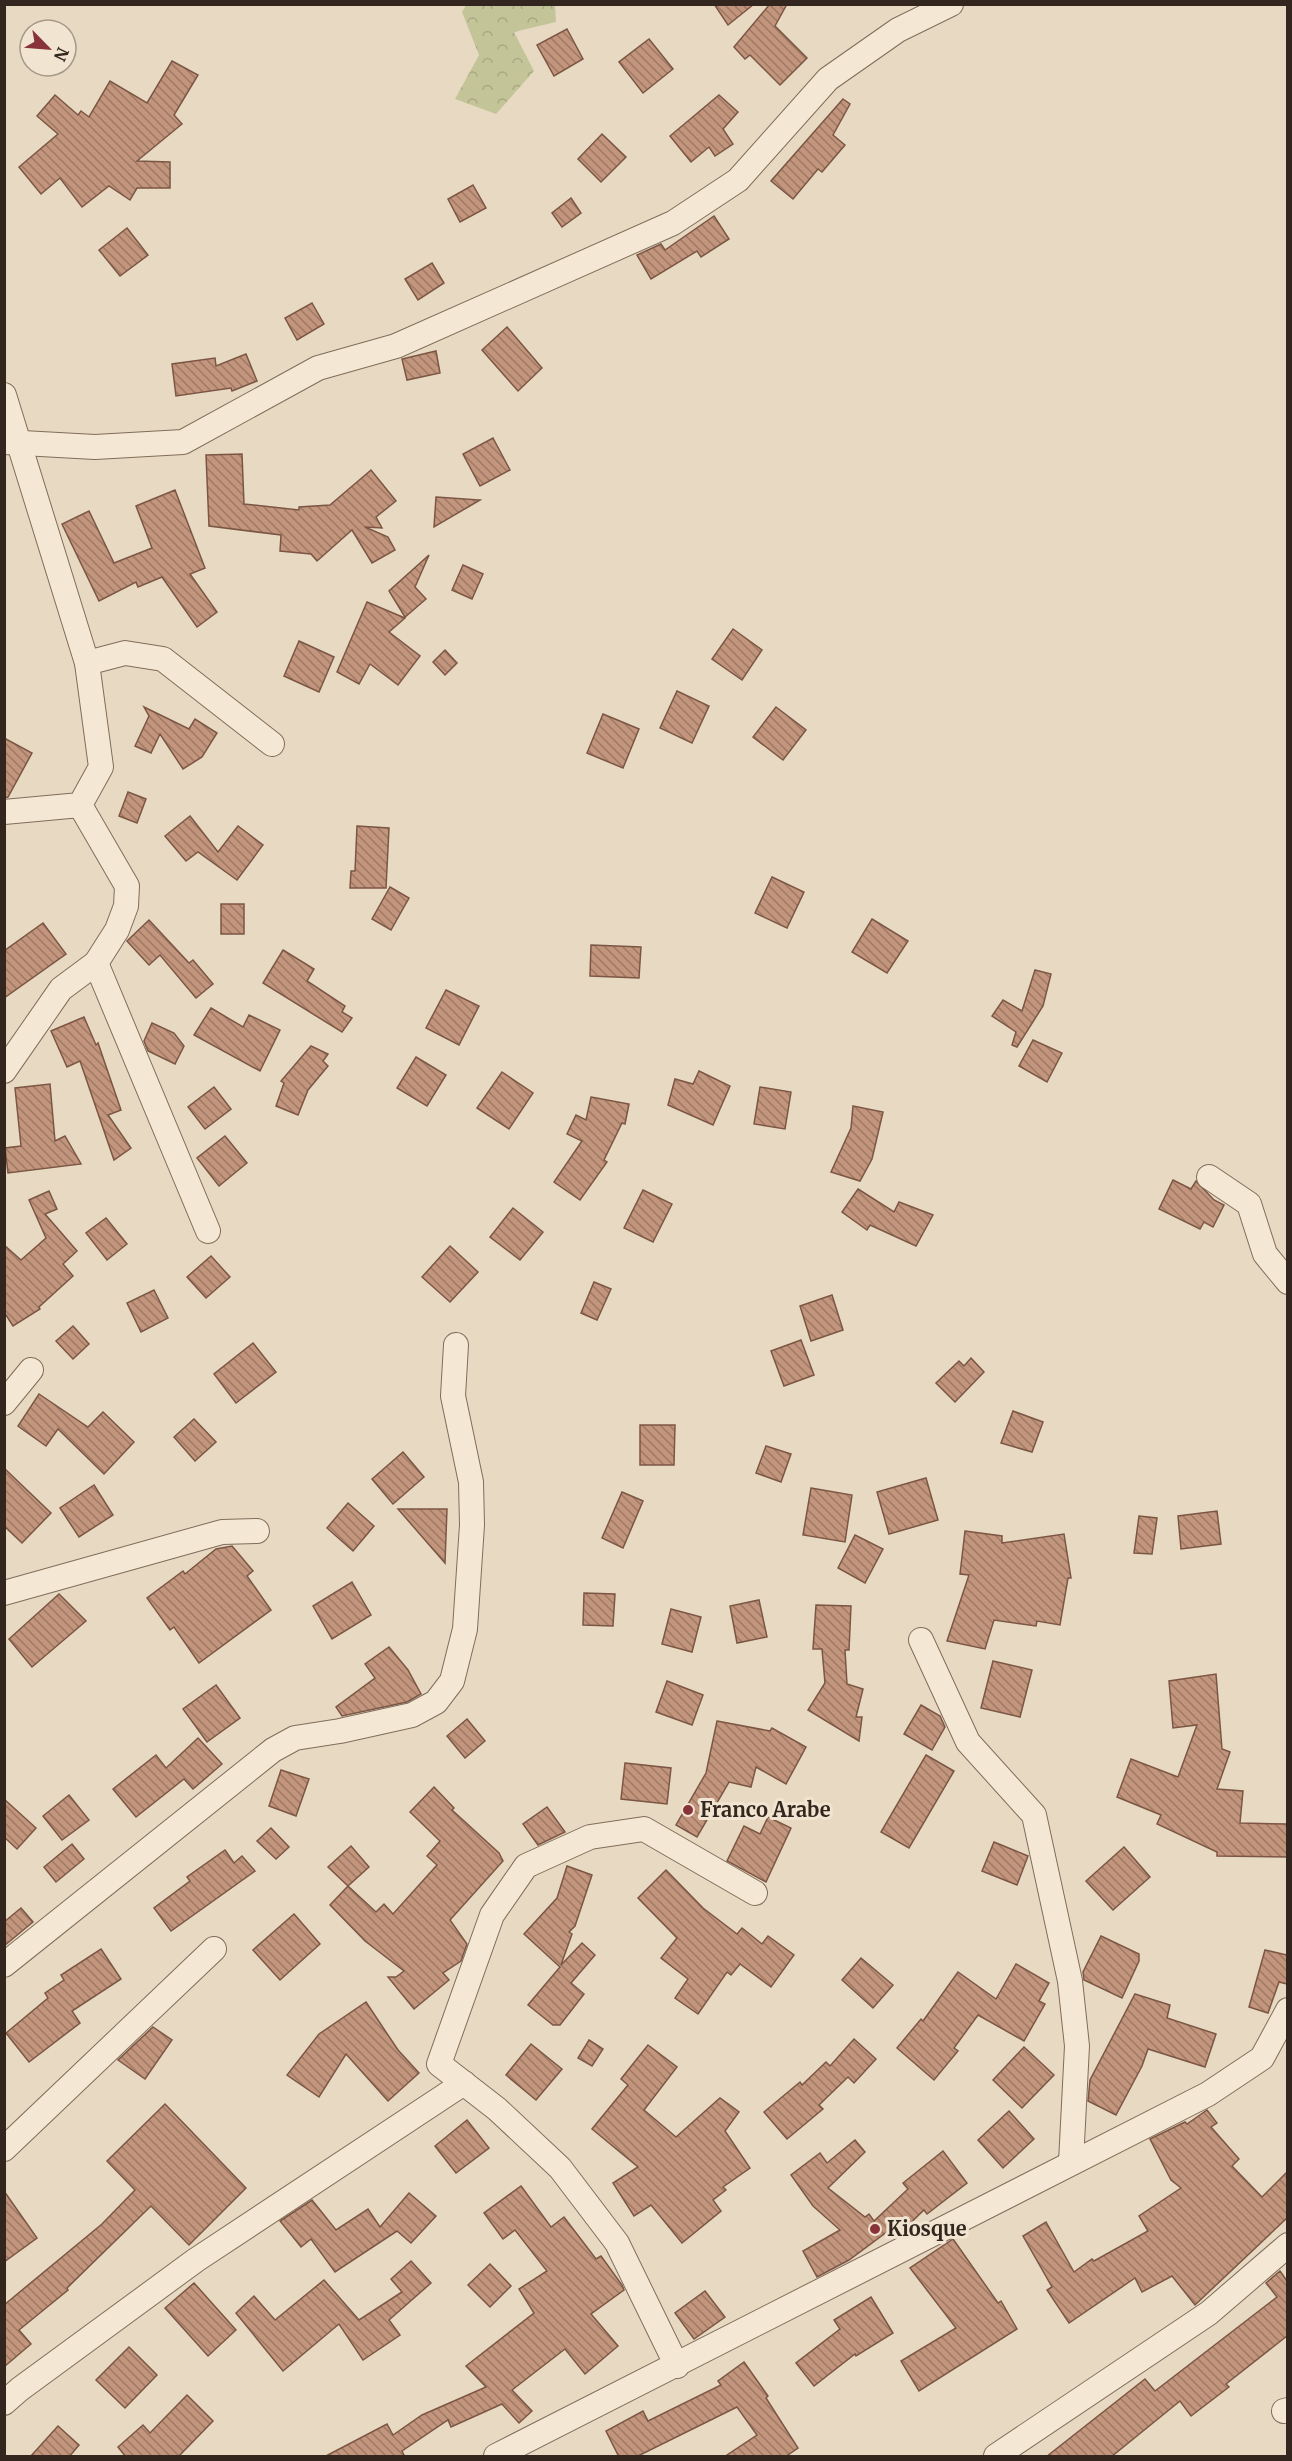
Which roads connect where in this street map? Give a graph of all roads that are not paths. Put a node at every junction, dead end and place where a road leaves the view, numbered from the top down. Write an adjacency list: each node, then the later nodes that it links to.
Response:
1 (916, 4): 3 (street)
2 (951, 4): 3 (street)
3 (898, 30): 5 (street)
4 (4, 395): 5 (street)
5 (12, 442): 6 (street)
6 (87, 663): 7 (street); 8 (street)
7 (272, 744)
8 (80, 805): 9 (street); 10 (street)
9 (4, 812)
10 (96, 963): 11 (street); 13 (street)
11 (4, 1071)
12 (1209, 1177): 14 (street)
13 (208, 1231)
14 (1287, 1282)
15 (456, 1345): 23 (street)
16 (31, 1370): 17 (street)
17 (4, 1403)
18 (257, 1531): 19 (street)
19 (4, 1593)
20 (921, 1640): 27 (street)
21 (754, 1893): 25 (street)
22 (214, 1949): 26 (street)
23 (4, 1965)
24 (1287, 2010): 27 (street)
25 (464, 2083): 29 (street); 30 (street)
26 (4, 2149)
27 (1071, 2162): 29 (street)
28 (1287, 2245): 32 (street)
29 (677, 2366): 31 (street)
30 (4, 2403)
31 (496, 2457)
32 (996, 2457)

